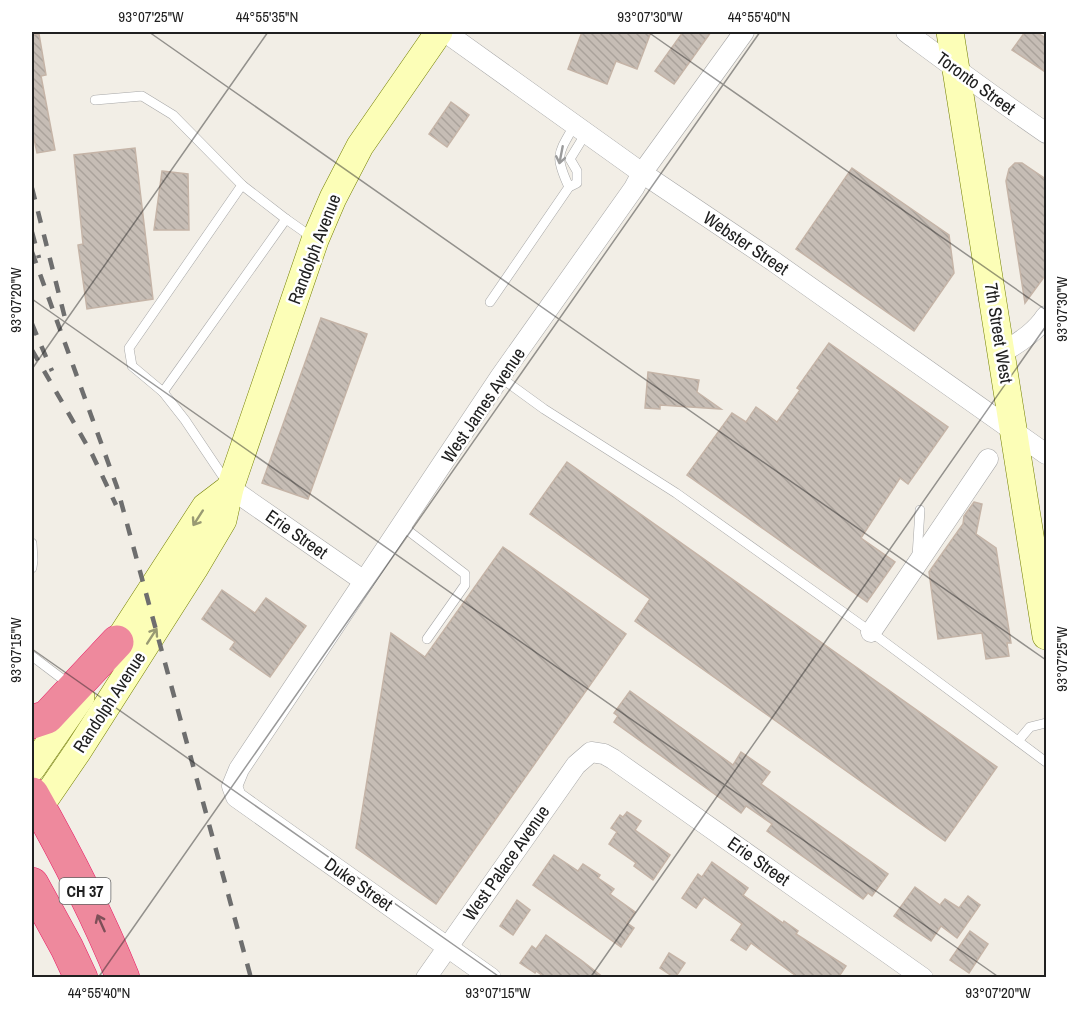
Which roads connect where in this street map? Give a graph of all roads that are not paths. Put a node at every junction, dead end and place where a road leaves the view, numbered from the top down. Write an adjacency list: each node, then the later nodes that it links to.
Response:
1 (439, 32): 14 (street, Randolph Avenue)
2 (445, 32): 8 (street, Webster Street)
3 (744, 32): 10 (street, West James Avenue)
4 (906, 32): 6 (street, Toronto Street)
5 (950, 32): 6 (street, 7th Street West)
6 (956, 67): 9 (street, Toronto Street); 17 (street, 7th Street West)
7 (95, 100): 11 (lane)
8 (580, 128): 10 (street, Webster Street); 12 (lane); 12 (lane, one-way to 12)
9 (1047, 133)
10 (642, 173): 18 (street, West James Avenue); 20 (street, Webster Street)
11 (242, 185): 13 (lane); 19 (lane)
12 (569, 187): 15 (lane)
13 (286, 219): 14 (lane); 19 (lane)
14 (315, 240): 23 (street, Randolph Avenue)
15 (490, 302)
16 (1047, 316): 17 (street)
17 (1002, 353): 20 (street, 7th Street West)
18 (500, 377): 25 (street, West James Avenue); 29 (lane)
19 (163, 392): 23 (lane)
20 (1015, 432): 21 (street, Webster Street); 30 (street, 7th Street West)
21 (1047, 454)
22 (988, 459): 29 (street)
23 (230, 488): 28 (street, Erie Street); 32 (street, Randolph Avenue, one-way to 32); 42 (street, Randolph Avenue, one-way to 23)
24 (920, 510): 29 (lane)
25 (402, 526): 28 (street, West James Avenue); 31 (lane)
26 (32, 543): 27 (lane)
27 (32, 568)
28 (364, 581): 41 (street, West James Avenue)
29 (868, 630): 37 (lane)
30 (1047, 636)
31 (427, 639)
32 (117, 642): 34 (highway)
33 (32, 656): 34 (lane)
34 (79, 691): 35 (highway); 40 (street, Randolph Avenue)
35 (32, 722)
36 (1047, 723): 37 (lane)
37 (1017, 741): 39 (lane)
38 (591, 752): 45 (street, West Palace Avenue); 51 (street, Erie Street)
39 (1047, 762)
40 (32, 768)
41 (232, 786): 45 (street, Duke Street)
42 (34, 807): 48 (highway, CH 37, one-way to 42)
43 (32, 884): 46 (highway, CH 37)
44 (32, 915): 46 (highway)
45 (448, 946): 49 (street, West Palace Avenue); 50 (street, Duke Street)
46 (67, 948): 47 (highway, CH 37)
47 (81, 978)
48 (123, 978)
49 (426, 978)
50 (491, 978)
51 (923, 978)

